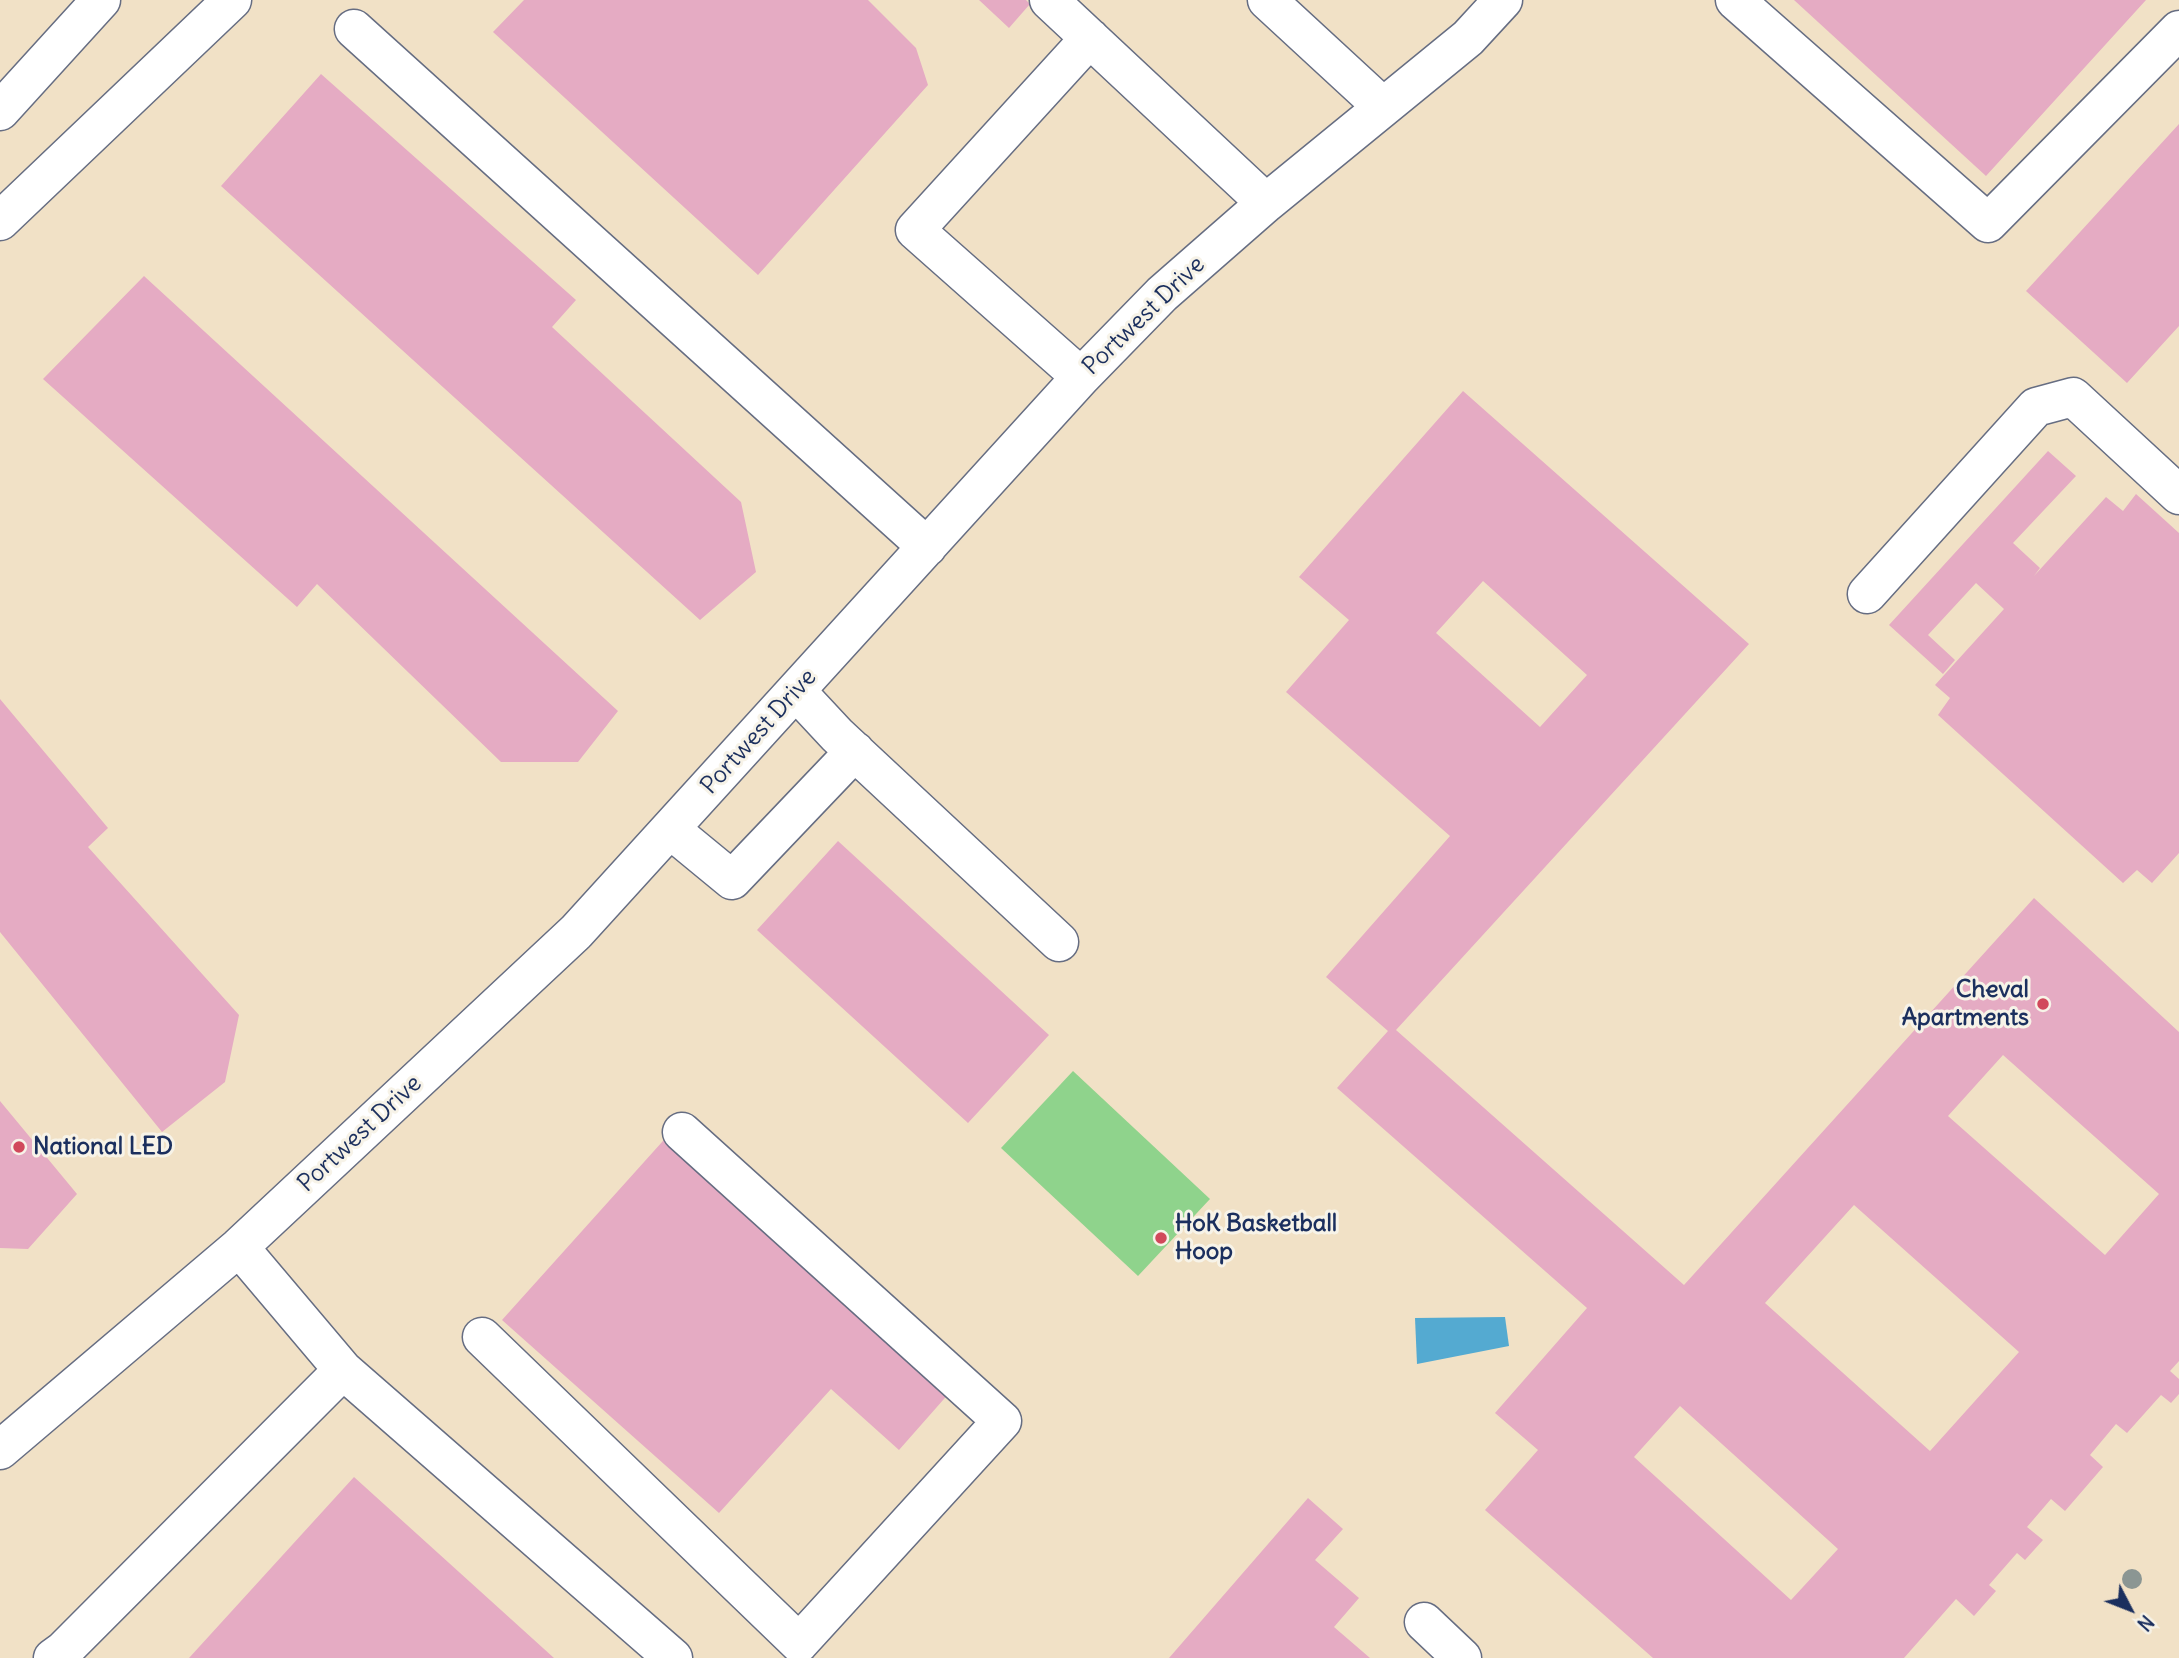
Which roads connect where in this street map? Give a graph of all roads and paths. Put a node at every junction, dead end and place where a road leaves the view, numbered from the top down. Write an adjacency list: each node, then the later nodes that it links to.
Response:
1 (101, 0): 11 (main road)
2 (232, 0): 13 (main road)
3 (1049, 0): 9 (main road)
4 (1267, 0): 10 (main road)
5 (1503, 0): 10 (main road, Portwest Drive)
6 (1735, 0): 8 (main road)
7 (354, 29): 16 (main road)
8 (2179, 30)
9 (1090, 38): 12 (main road); 14 (main road)
10 (1383, 107): 12 (main road, Portwest Drive)
11 (0, 111)
12 (1266, 203): 14 (main road, Portwest Drive)
13 (0, 221)
14 (1082, 377): 16 (main road, Portwest Drive)
15 (2179, 495): 17 (main road)
16 (927, 547): 18 (main road, Portwest Drive)
17 (1867, 594)
18 (796, 691): 19 (main road); 20 (main road, Portwest Drive)
19 (855, 751): 20 (main road); 21 (main road)
20 (670, 829): 23 (main road, Portwest Drive)
21 (1059, 942)
22 (682, 1132): 24 (main road)
23 (239, 1247): 25 (main road); 26 (main road, Portwest Drive)
24 (482, 1337)
25 (343, 1370): 28 (main road); 29 (main road)
26 (0, 1450)
27 (1424, 1622): 30 (main road)
28 (53, 1658)
29 (673, 1658)
30 (1462, 1658)

